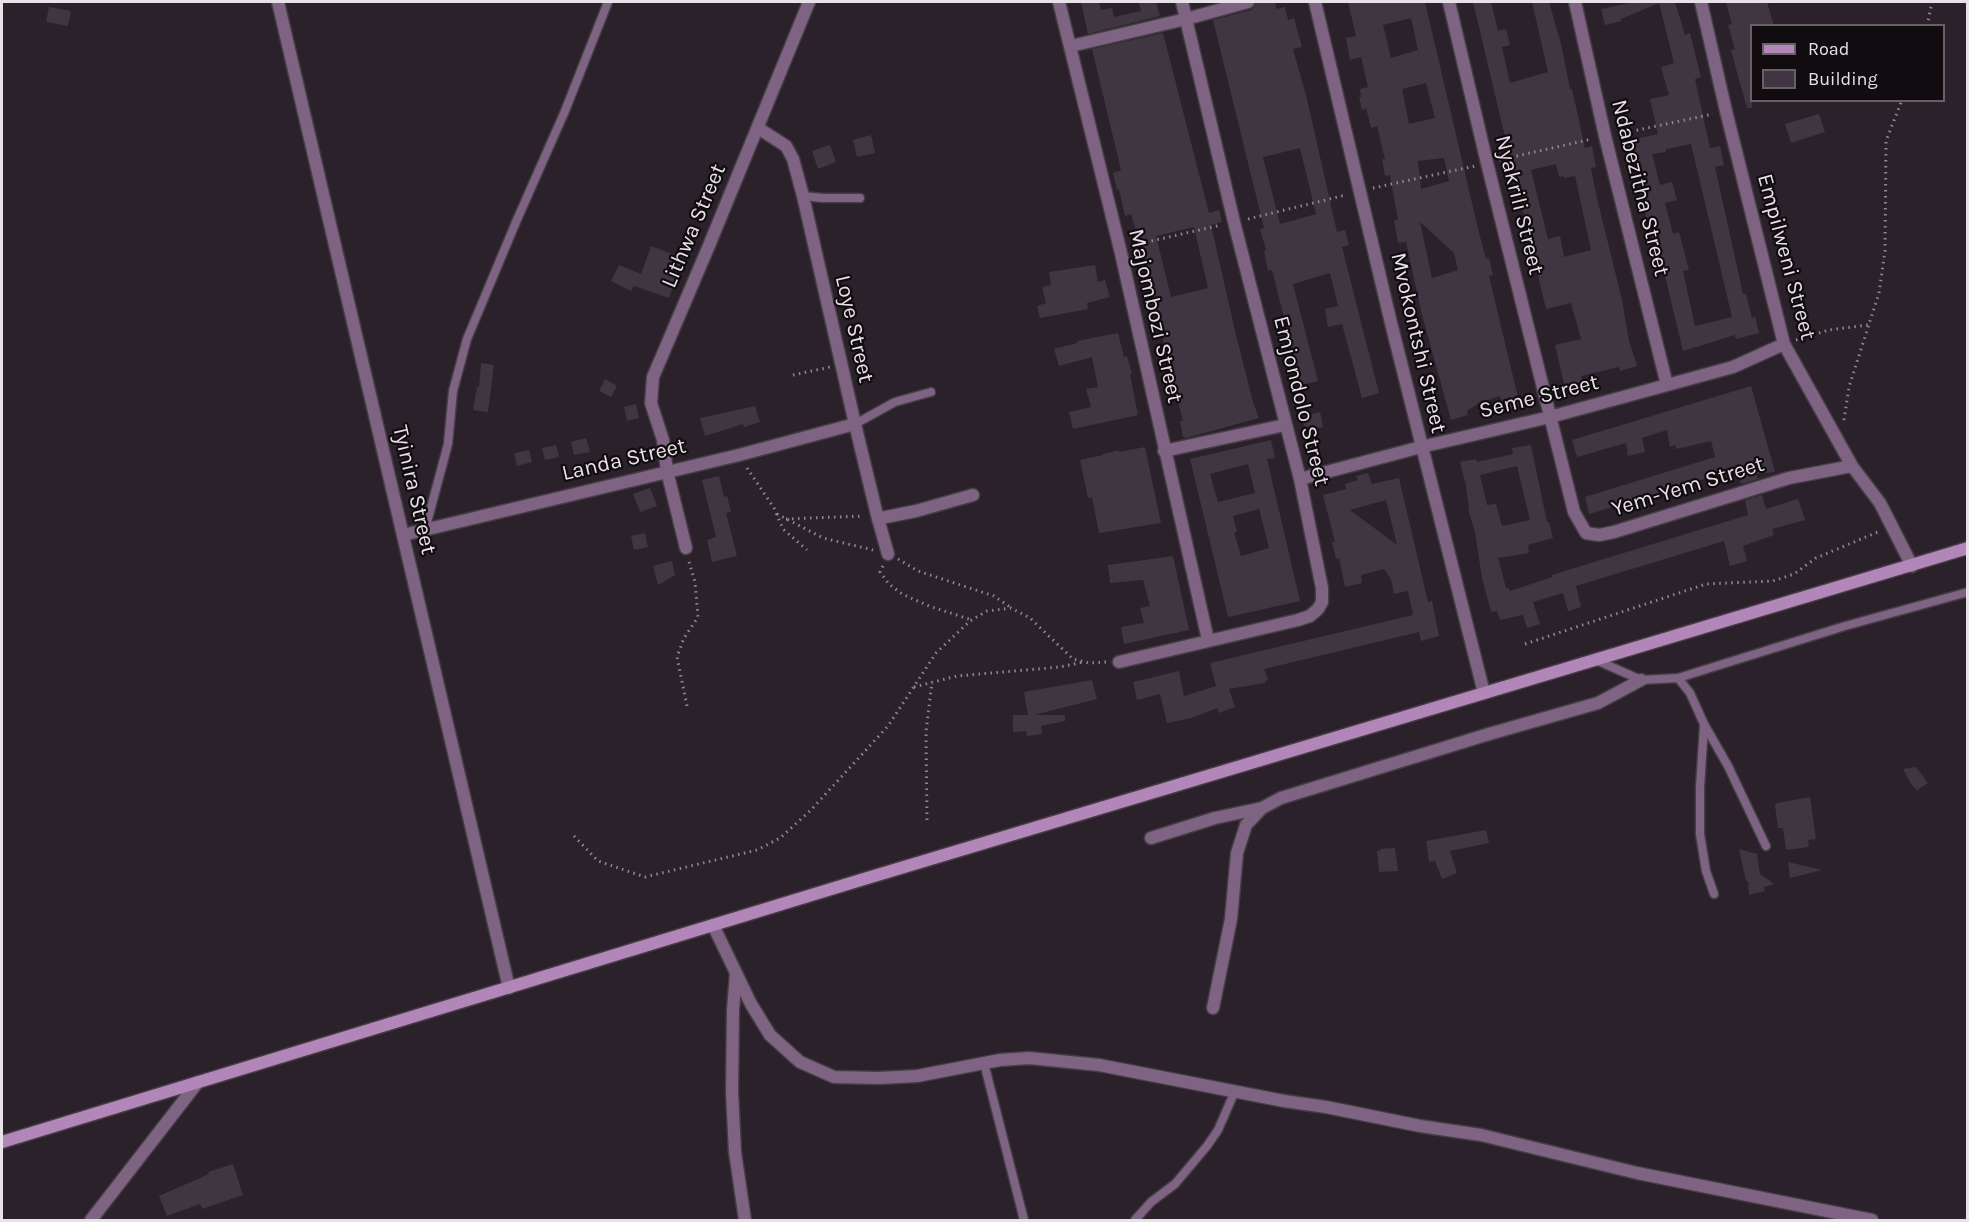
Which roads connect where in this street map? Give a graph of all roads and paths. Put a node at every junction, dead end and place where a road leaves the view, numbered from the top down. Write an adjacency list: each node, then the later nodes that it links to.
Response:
1 (278, 2): 47 (street, Tyinira Street)
2 (608, 2): 46 (lane)
3 (809, 2): 17 (street, Lithwa Street)
4 (1059, 2): 14 (street, Majombozi Street)
5 (1182, 2): 12 (street, Emjondolo Street)
6 (1248, 2): 12 (street)
7 (1315, 2): 20 (street, Mvokontshi Street)
8 (1449, 2): 19 (street, Nyakrili Street)
9 (1575, 2): 18 (street, Ndabezitha Street)
10 (1701, 2): 16 (street, Empilweni Street)
11 (1932, 2): 13 (path)
12 (1186, 19): 14 (street); 23 (street, Emjondolo Street)
13 (1927, 24)
14 (1071, 46): 24 (street, Majombozi Street)
15 (1901, 102): 25 (path)
16 (1726, 111): 18 (path); 26 (street, Empilweni Street)
17 (758, 128): 21 (street, Loye Street); 39 (street, Lithwa Street)
18 (1605, 136): 19 (path); 29 (street, Ndabezitha Street)
19 (1487, 163): 20 (path); 31 (street, Nyakrili Street)
20 (1360, 191): 23 (path); 35 (street, Mvokontshi Street)
21 (803, 196): 22 (lane); 27 (street, Loye Street)
22 (860, 198)
23 (1234, 222): 24 (path); 33 (street, Emjondolo Street)
24 (1120, 249): 36 (street, Majombozi Street)
25 (1868, 326): 26 (path); 34 (path)
26 (1784, 344): 29 (street, Seme Street); 38 (street, Empilweni Street)
27 (840, 364): 28 (path); 32 (street, Loye Street)
28 (793, 375)
29 (1667, 385): 31 (street, Seme Street)
30 (932, 392): 32 (lane)
31 (1550, 417): 35 (street, Seme Street); 38 (street, Yem-Yem Street)
32 (855, 424): 37 (street, Landa Street); 43 (street, Loye Street)
33 (1285, 425): 36 (street); 40 (street, Emjondolo Street)
34 (1845, 427)
35 (1421, 447): 40 (street, Seme Street); 65 (street, Mvokontshi Street)
36 (1164, 451): 56 (street, Majombozi Street)
37 (739, 455): 39 (street, Landa Street); 42 (path)
38 (1852, 466): 45 (street, Empilweni Street)
39 (667, 471): 46 (street, Landa Street); 49 (street, Lithwa Street)
40 (1300, 479): 56 (street, Emjondolo Street)
41 (973, 495): 43 (street)
42 (777, 514): 44 (path); 50 (path)
43 (877, 515): 44 (path); 51 (street, Loye Street)
44 (786, 519): 51 (path)
45 (1892, 525): 52 (street, Empilweni Street); 57 (path)
46 (425, 530): 47 (street, Landa Street)
47 (403, 535): 76 (street, Tyinira Street)
48 (1968, 548): 52 (main road)
49 (686, 549): 66 (path)
50 (807, 550)
51 (888, 554): 54 (path); 55 (path)
52 (1912, 566): 58 (main road)
53 (1968, 592): 61 (lane)
54 (1011, 608): 55 (path); 59 (path)
55 (972, 620): 64 (path)
56 (1208, 640): 60 (street, Emjondolo Street)
57 (1524, 645)
58 (1596, 660): 62 (lane); 65 (main road)
59 (1084, 662): 60 (path); 63 (path)
60 (1119, 662)
61 (1678, 678): 62 (lane); 67 (lane)
62 (1641, 680): 68 (street)
63 (932, 682): 64 (path); 69 (path)
64 (914, 687): 70 (path)
65 (1484, 693): 74 (main road)
66 (687, 706)
67 (1704, 724): 72 (lane); 73 (lane)
68 (1262, 808): 71 (street); 77 (street)
69 (927, 820)
70 (574, 836)
71 (1151, 838)
72 (1766, 846)
73 (1714, 894)
74 (713, 925): 75 (street); 76 (main road)
75 (736, 972): 78 (street); 83 (street)
76 (509, 988): 79 (main road)
77 (1213, 1008)
78 (984, 1063): 80 (street); 84 (lane)
79 (198, 1082): 81 (main road); 82 (street)
80 (1235, 1091): 85 (lane); 86 (street)
81 (2, 1142)
82 (91, 1221)
83 (746, 1221)
84 (1024, 1221)
85 (1135, 1221)
86 (1872, 1221)

